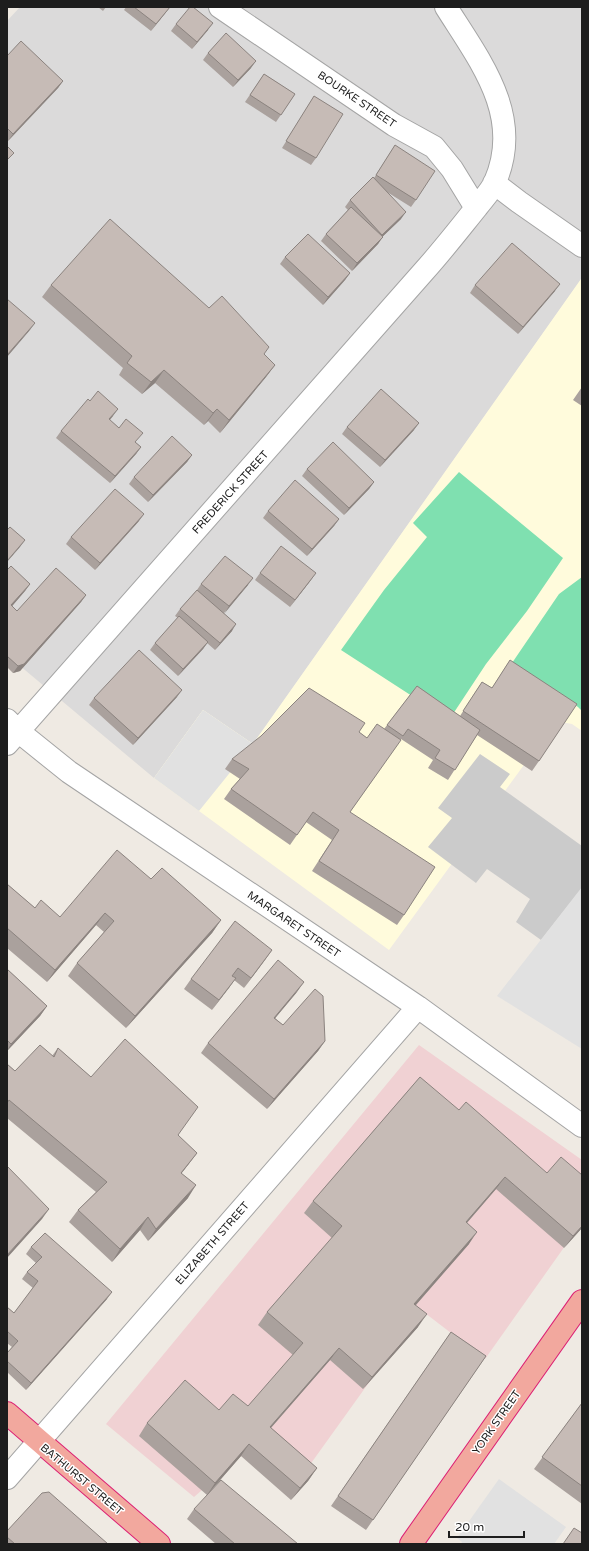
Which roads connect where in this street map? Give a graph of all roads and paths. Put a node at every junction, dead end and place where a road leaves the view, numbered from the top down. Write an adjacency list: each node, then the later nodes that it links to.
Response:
1 (220, 7): 4 (street, BOURKE STREET)
2 (446, 7): 3 (street, FREDERICK STREET)
3 (494, 183): 4 (street, FREDERICK STREET); 5 (street)
4 (476, 208): 6 (street, FREDERICK STREET)
5 (582, 246)
6 (11, 732): 7 (street, MARGARET STREET)
7 (418, 1008): 8 (street, MARGARET STREET); 11 (street, ELIZABETH STREET)
8 (582, 1126)
9 (582, 1302): 14 (highway, YORK STREET)
10 (7, 1414): 11 (highway, BATHURST STREET)
11 (39, 1442): 12 (street, ELIZABETH STREET); 13 (highway, BATHURST STREET)
12 (7, 1478)
13 (159, 1544)
14 (411, 1544)

